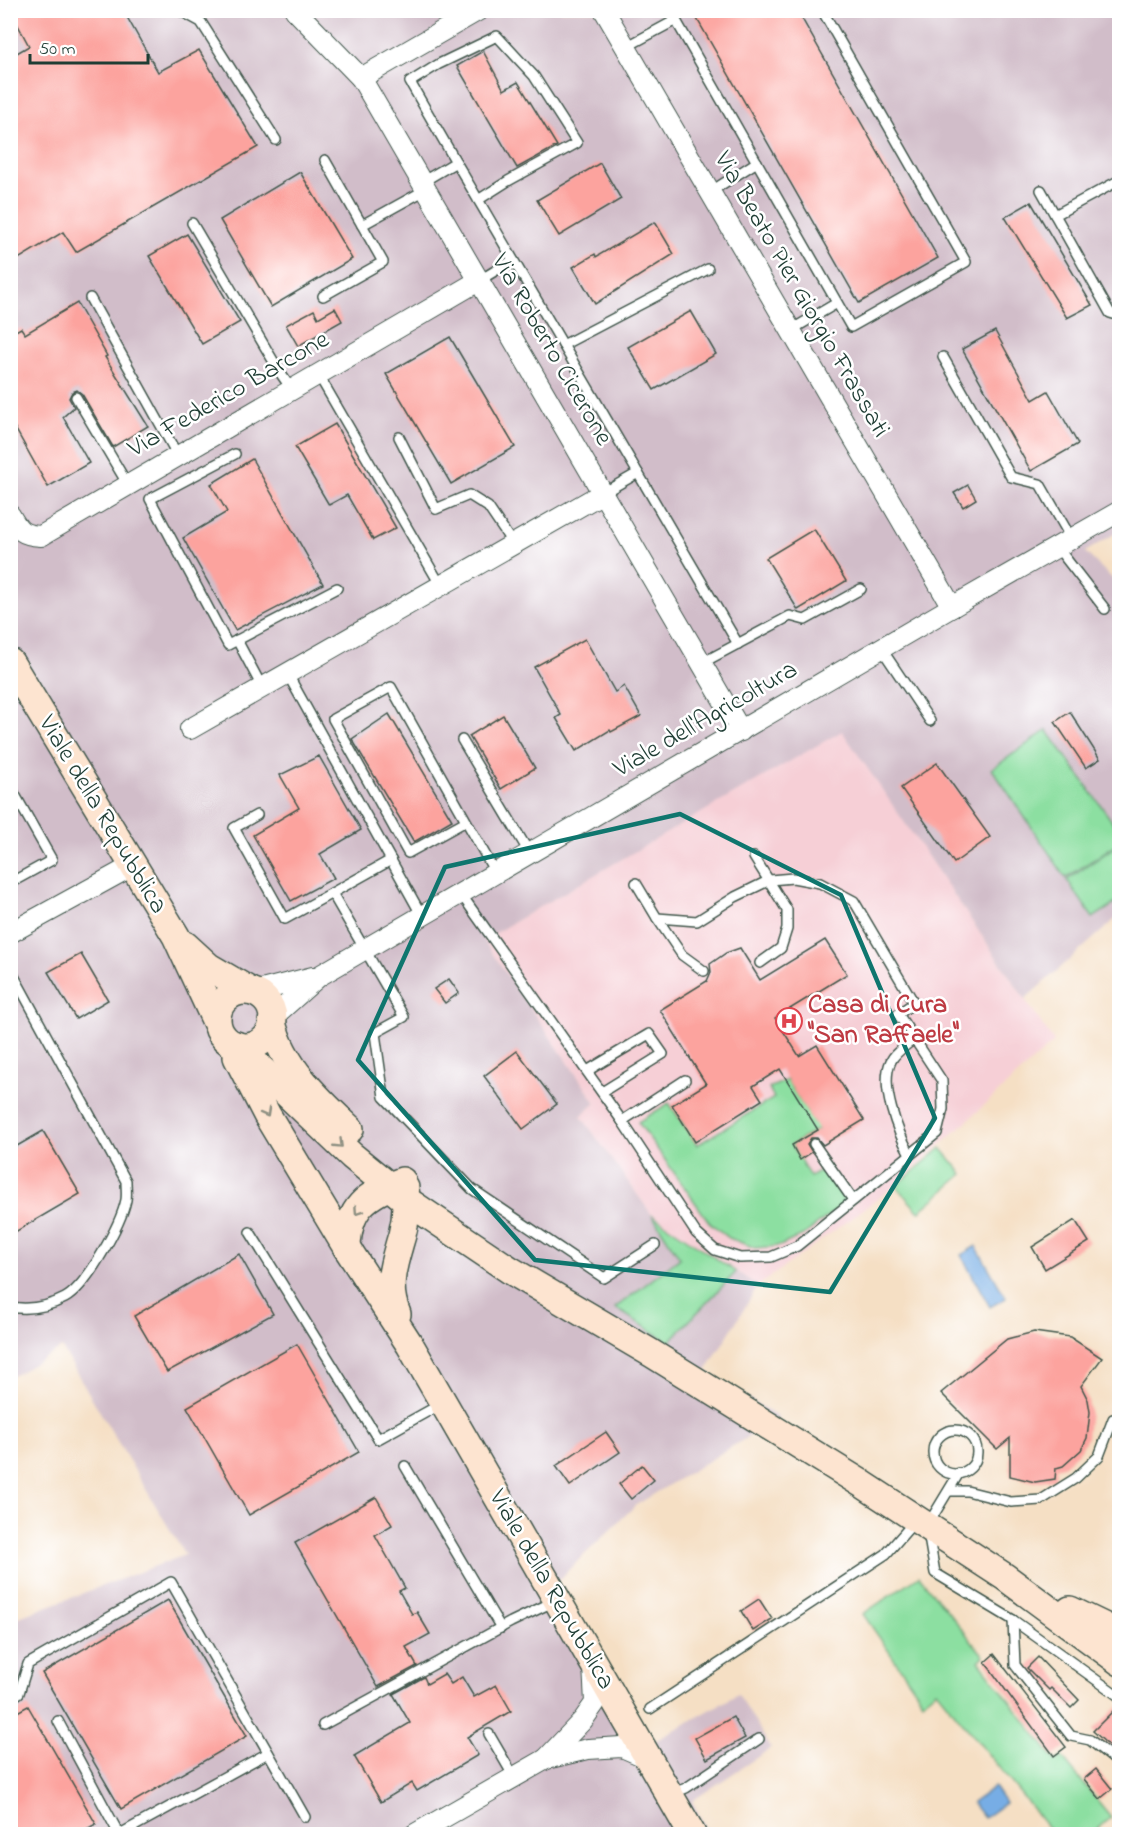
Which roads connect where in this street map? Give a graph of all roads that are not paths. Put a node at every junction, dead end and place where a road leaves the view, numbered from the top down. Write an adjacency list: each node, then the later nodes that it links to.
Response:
1 (179, 10): 10 (lane)
2 (295, 10): 9 (street, Via Roberto Cicerone)
3 (479, 10): 9 (street)
4 (604, 10): 8 (street, Via Beato Pier Giorgio Frassati)
5 (670, 10): 7 (lane)
6 (822, 10): 27 (lane)
7 (676, 20): 8 (lane); 13 (lane)
8 (626, 47): 17 (street, Via Beato Pier Giorgio Frassati)
9 (361, 78): 15 (street, Via Roberto Cicerone)
10 (276, 140)
11 (326, 160): 21 (lane)
12 (456, 162): 15 (lane); 18 (lane); 18 (lane)
13 (757, 162): 17 (lane); 27 (lane)
14 (1119, 180): 19 (lane)
15 (424, 185): 21 (lane); 24 (street, Via Roberto Cicerone)
16 (1041, 190): 19 (lane)
17 (710, 192): 29 (street, Via Beato Pier Giorgio Frassati)
18 (478, 200): 22 (lane)
19 (1055, 215): 28 (lane)
20 (192, 223): 33 (lane)
21 (362, 225): 25 (lane)
22 (513, 260): 24 (lane); 30 (lane)
23 (708, 269): 30 (lane)
24 (480, 280): 32 (street, Via Federico Barcone); 40 (street, Via Roberto Cicerone)
25 (323, 296)
26 (90, 298): 37 (lane)
27 (837, 303): 29 (lane)
28 (1119, 316)
29 (790, 330): 48 (street, Via Beato Pier Giorgio Frassati)
30 (563, 345): 38 (lane)
31 (943, 357): 43 (lane)
32 (318, 374): 33 (street, Via Federico Barcone); 45 (lane)
33 (292, 390): 37 (street, Via Federico Barcone)
34 (76, 396): 39 (lane)
35 (399, 437): 44 (lane)
36 (235, 454): 50 (lane)
37 (178, 456): 39 (street, Via Federico Barcone)
38 (638, 472): 40 (lane); 51 (lane)
39 (128, 485): 42 (street, Via Federico Barcone)
40 (603, 493): 44 (street); 54 (street, Via Roberto Cicerone)
41 (1119, 511): 43 (street, Viale dell'Agricoltura)
42 (10, 515)
43 (1064, 542): 48 (street, Viale dell'Agricoltura); 49 (lane)
44 (513, 544): 45 (street)
45 (441, 586): 55 (street)
46 (337, 588): 50 (lane)
47 (861, 589): 51 (lane)
48 (952, 606): 52 (street, Viale dell'Agricoltura)
49 (1105, 609)
50 (237, 640): 56 (lane)
51 (738, 644): 54 (lane)
52 (882, 648): 57 (lane); 59 (street, Viale dell'Agricoltura)
53 (10, 662): 67 (main road, Viale della Repubblica)
54 (702, 663): 59 (street, Via Roberto Cicerone)
55 (287, 673): 56 (street); 66 (lane)
56 (262, 687): 58 (street)
57 (930, 721)
58 (190, 729)
59 (741, 731): 64 (street, Viale dell'Agricoltura)
60 (462, 740): 64 (lane)
61 (10, 786): 70 (lane)
62 (257, 815): 72 (lane)
63 (466, 821): 63 (lane); 68 (lane)
64 (530, 854): 68 (street, Viale dell'Agricoltura)
65 (754, 856): 69 (lane)
66 (391, 860): 72 (lane); 74 (lane)
67 (132, 866): 76 (street); 77 (main road, Viale della Repubblica)
68 (496, 874): 73 (street, Viale dell'Agricoltura)
69 (770, 880): 75 (lane); 79 (lane); 86 (lane)
70 (10, 883)
71 (636, 883): 75 (lane)
72 (332, 893): 78 (lane)
73 (461, 894): 74 (street, Viale dell'Agricoltura); 87 (lane)
74 (422, 916): 78 (street, Viale dell'Agricoltura)
75 (657, 918): 81 (lane)
76 (10, 933)
77 (176, 936): 83 (main road, Viale della Repubblica); 85 (main road, Viale della Repubblica)
78 (363, 950): 82 (street, Viale dell'Agricoltura); 97 (lane)
79 (760, 963)
80 (10, 969): 100 (lane)
81 (704, 971)
82 (319, 976): 83 (street, Viale dell'Agricoltura); 84 (street, Viale dell'Agricoltura)
83 (252, 992): 84 (main road); 85 (main road)
84 (273, 1019): 85 (main road); 93 (main road)
85 (228, 1037): 93 (main road, one-way to 93); 98 (main road, Viale della Repubblica, one-way to 98)
86 (914, 1039): 92 (lane); 92 (lane)
87 (587, 1071): 89 (lane); 89 (lane)
88 (685, 1080): 90 (lane)
89 (602, 1092): 90 (lane)
90 (622, 1121): 94 (lane)
91 (814, 1144): 94 (lane)
92 (910, 1154): 94 (lane)
93 (400, 1189): 96 (main road); 98 (main road, one-way to 98); 99 (main road, Viale della Repubblica); 102 (main road)
94 (853, 1200)
95 (250, 1232): 103 (lane)
96 (459, 1236): 99 (main road); 102 (main road)
97 (655, 1245)
98 (347, 1248): 101 (main road, Viale della Repubblica)
99 (394, 1258): 101 (main road, Viale della Repubblica)
100 (10, 1307)
101 (410, 1346): 103 (main road, Viale della Repubblica)
102 (651, 1353): 108 (main road)
103 (443, 1403): 110 (main road, Viale della Repubblica)
104 (1119, 1419): 107 (lane)
105 (405, 1466): 112 (lane)
106 (959, 1473): 106 (lane); 107 (lane)
107 (949, 1491): 108 (lane)
108 (922, 1523): 109 (main road); 111 (lane); 118 (lane)
109 (1005, 1576): 113 (main road); 114 (main road)
110 (557, 1600): 112 (lane); 115 (main road, Viale della Repubblica)
111 (1013, 1620): 116 (lane); 129 (lane)
112 (501, 1628): 122 (lane)
113 (1119, 1634)
114 (1119, 1662)
115 (593, 1663): 119 (main road, Viale della Repubblica); 120 (street)
116 (1119, 1697)
117 (10, 1699): 126 (lane)
118 (650, 1709)
119 (624, 1716): 120 (street); 125 (street); 127 (main road, Viale della Repubblica)
120 (583, 1720): 128 (street)
121 (58, 1721): 133 (lane)
122 (324, 1725)
123 (489, 1734): 130 (lane)
124 (759, 1739): 131 (lane)
125 (588, 1749): 127 (street); 128 (street)
126 (268, 1753): 132 (lane); 133 (lane)
127 (647, 1758): 131 (main road, Viale della Repubblica)
128 (546, 1759): 130 (street)
129 (1119, 1764)
130 (514, 1777): 134 (street)
131 (669, 1794): 135 (main road, Viale della Repubblica)
132 (305, 1817)
133 (120, 1834)
134 (415, 1834)
135 (692, 1834)

